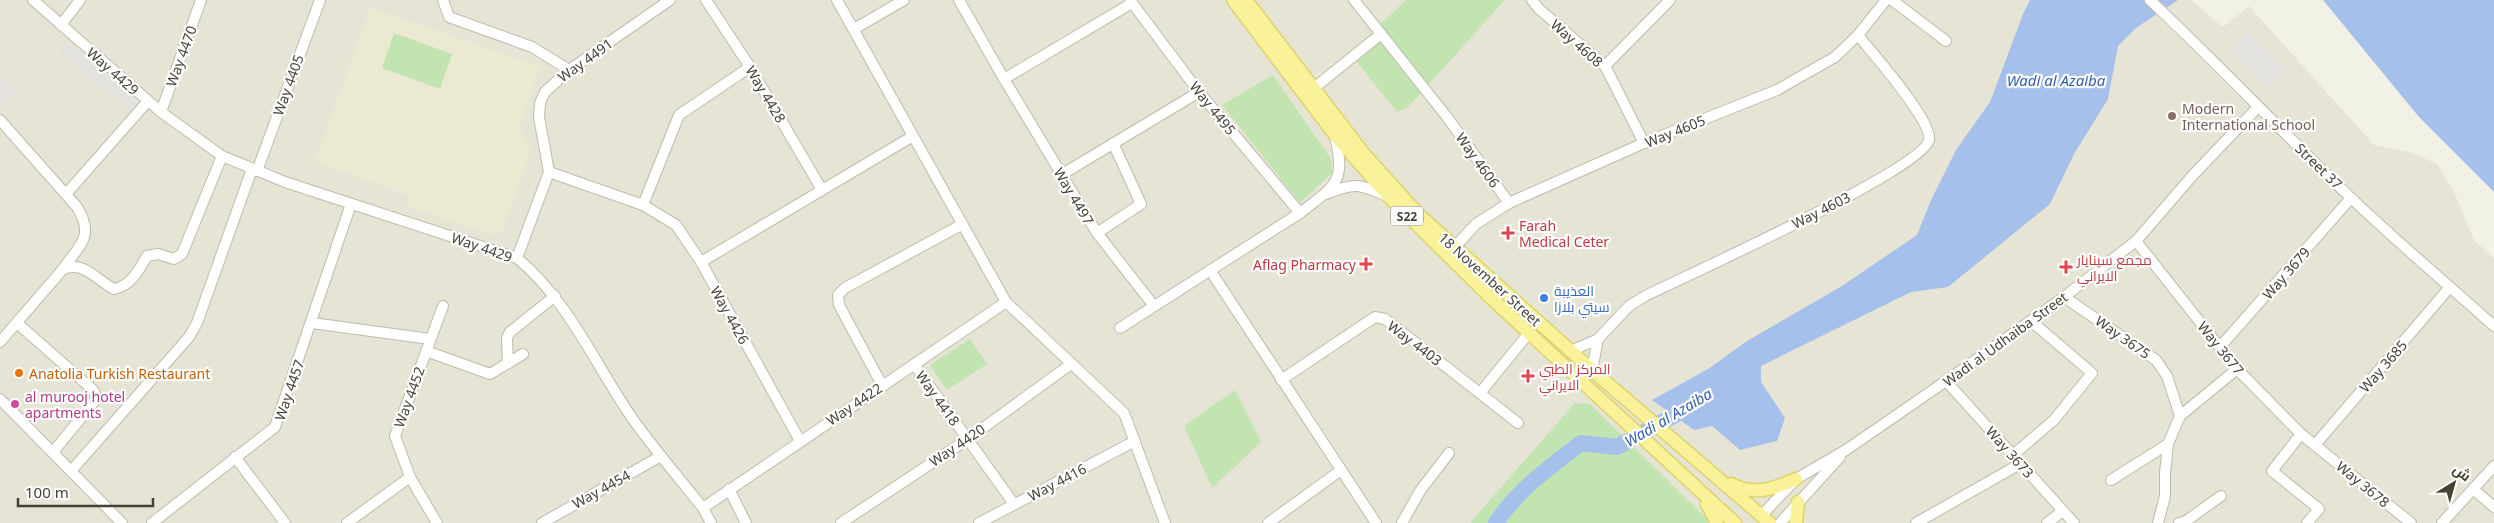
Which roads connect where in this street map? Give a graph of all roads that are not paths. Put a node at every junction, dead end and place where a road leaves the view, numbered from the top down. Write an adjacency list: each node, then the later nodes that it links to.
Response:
1 (32, 0): 20 (street, Way 4429)
2 (80, 0): 20 (street)
3 (201, 0): 33 (street, Way 4470)
4 (320, 0): 40 (street, Way 4405)
5 (443, 0): 27 (street)
6 (670, 0): 27 (street, Way 4491)
7 (706, 0): 26 (street, Way 4428)
8 (837, 0): 21 (street)
9 (904, 0): 21 (street)
10 (959, 0): 28 (street, Way 4497)
11 (1233, 0): 35 (main road, 18 November Street / S22)
12 (1246, 0): 29 (main road, 18 November Street / S22)
13 (1354, 0): 22 (street, Way 4606)
14 (1532, 0): 25 (street, Way 4608)
15 (1670, 0): 25 (street)
16 (1886, 0): 23 (street, Way 4605)
17 (1892, 0): 24 (street)
18 (2150, 0): 32 (street, Street 37)
19 (1131, 1): 28 (street); 30 (street, Way 4495)
20 (60, 25): 31 (street, Way 4429)
21 (854, 29): 36 (street)
22 (1381, 34): 29 (street); 48 (street, Way 4606)
23 (1858, 35): 37 (street, Way 4605); 73 (street, Way 4603)
24 (1946, 42)
25 (1605, 66): 37 (street, Way 4608)
26 (750, 67): 43 (street, Way 4428); 50 (street)
27 (569, 70): 41 (street, Way 4491)
28 (1004, 80): 42 (street, Way 4497)
29 (1314, 88): 55 (main road, 18 November Street / S22)
30 (1199, 92): 38 (street); 51 (street, Way 4495)
31 (148, 101): 33 (street, Way 4429); 44 (street)
32 (2258, 107): 47 (street, Street 37); 54 (street, Wadi al Udhaiba Street)
33 (161, 112): 39 (street, Way 4429)
34 (0, 120): 44 (street)
35 (1335, 135): 45 (street); 46 (main road, 18 November Street / S22)
36 (913, 136): 43 (street); 52 (street)
37 (1644, 143): 48 (street, Way 4605)
38 (1113, 144): 42 (street); 53 (street)
39 (222, 156): 40 (street, Way 4429); 58 (street)
40 (255, 170): 49 (street, Way 4429); 106 (street, Way 4405)
41 (549, 172): 50 (street, Way 4426); 56 (street)
42 (1061, 175): 53 (street, Way 4497)
43 (822, 190): 57 (street)
44 (66, 194): 58 (street)
45 (1325, 194): 46 (street); 51 (street)
46 (1389, 197): 71 (main road, 18 November Street / S22)
47 (2351, 198): 60 (street, Street 37); 75 (street, Way 3679)
48 (1509, 203): 55 (street, Way 4605)
49 (351, 204): 56 (street, Way 4429); 68 (street, Way 4457)
50 (643, 205): 57 (street, Way 4426)
51 (1300, 213): 59 (street)
52 (961, 225): 63 (street); 86 (street)
53 (1096, 232): 65 (street, Way 4497)
54 (2136, 242): 62 (street, Wadi al Udhaiba Street); 75 (street, Way 3677)
55 (1454, 248): 77 (main road, 18 November Street / S22)
56 (517, 258): 61 (street, Way 4429)
57 (701, 262): 93 (street, Way 4426)
58 (63, 269): 67 (street)
59 (1210, 270): 65 (street); 84 (street)
60 (2450, 287): 69 (street, Street 37); 96 (street, Way 3685)
61 (554, 296): 79 (street); 101 (street, Way 4429)
62 (2064, 297): 66 (street, Wadi al Udhaiba Street); 89 (street, Way 3675)
63 (1006, 302): 80 (street, Way 4422); 81 (street)
64 (443, 306): 72 (street, Way 4452)
65 (1154, 306): 70 (street)
66 (2031, 321): 85 (street, Wadi al Udhaiba Street); 100 (street)
67 (17, 323): 74 (street); 98 (street)
68 (312, 323): 72 (street); 102 (street, Way 4457)
69 (2494, 326)
70 (1120, 328)
71 (1529, 333): 87 (street); 113 (main road, 18 November Street / S22)
72 (430, 339): 76 (street, Way 4452)
73 (1598, 339): 77 (street, Way 4603); 83 (street)
74 (0, 342)
75 (2220, 347): 82 (street, Way 3677)
76 (426, 351): 79 (street, Way 4452); 107 (street, Way 4452)
77 (1571, 351): 83 (main road, 18 November Street / S22)
78 (523, 354): 79 (street, Way 4452)
79 (508, 363)
80 (914, 364): 86 (street, Way 4422); 92 (street, Way 4418)
81 (1071, 364): 92 (street, Way 4420); 94 (street)
82 (2237, 369): 89 (street); 91 (street, Way 3677)
83 (1592, 370): 109 (main road, 18 November Street / S22)
84 (1281, 380): 87 (street, Way 4403); 105 (street)
85 (1946, 381): 97 (street, Wadi al Udhaiba Street); 100 (street, Way 3673)
86 (882, 385): 93 (street, Way 4422)
87 (1480, 393): 90 (street, Way 4403)
88 (0, 399): 98 (street)
89 (2180, 416): 95 (street)
90 (1518, 423)
91 (2301, 434): 96 (street, Way 3677); 144 (street)
92 (968, 439): 116 (street, Way 4418); 129 (street, Way 4420)
93 (800, 441): 111 (street, Way 4422)
94 (1136, 441): 116 (street, Way 4416); 131 (street)
95 (2168, 444): 110 (street); 142 (street)
96 (2315, 445): 145 (street, Way 3678)
97 (1846, 450): 108 (street, Wadi al Udhaiba Street); 115 (street, Wadi al Udhaiba Street)
98 (53, 452): 106 (street)
99 (1449, 453): 134 (street)
100 (2012, 455): 103 (street, Way 3673)
101 (661, 456): 118 (street, Way 4429); 126 (street, Way 4454)
102 (235, 457): 122 (street, Way 4457); 123 (street)
103 (2020, 464): 119 (street, Way 3673); 139 (street)
104 (2494, 466): 112 (street)
105 (1341, 470): 132 (street); 133 (street)
106 (72, 471): 121 (street)
107 (410, 477): 124 (street); 125 (street, Way 4452)
108 (1796, 479): 109 (main road); 120 (street, Wadi al Udhaiba Street)
109 (1722, 480): 120 (main road, 18 November Street / S22)
110 (2111, 480)
111 (729, 489): 118 (street, Way 4422); 128 (street)
112 (2473, 489): 117 (street); 146 (street)
113 (1700, 494): 135 (main road); 136 (main road, 18 November Street / S22)
114 (2221, 496): 143 (street)
115 (1798, 502): 137 (street, Wadi al Udhaiba Street); 138 (main road)
116 (1014, 504): 130 (street, Way 4416)
117 (2494, 507)
118 (703, 508): 127 (street, Way 4429)
119 (2063, 511): 140 (street); 141 (street, Way 3673)
120 (1762, 521)
121 (122, 523)
122 (152, 523)
123 (285, 523)
124 (347, 523)
125 (437, 523)
126 (542, 523)
127 (711, 523)
128 (746, 523)
129 (841, 523)
130 (979, 523)
131 (1165, 523)
132 (1268, 523)
133 (1376, 523)
134 (1402, 523)
135 (1717, 523)
136 (1734, 523)
137 (1780, 523)
138 (1796, 523)
139 (1916, 523)
140 (2047, 523)
141 (2074, 523)
142 (2158, 523)
143 (2179, 523)
144 (2306, 523)
145 (2412, 523)
146 (2442, 523)

